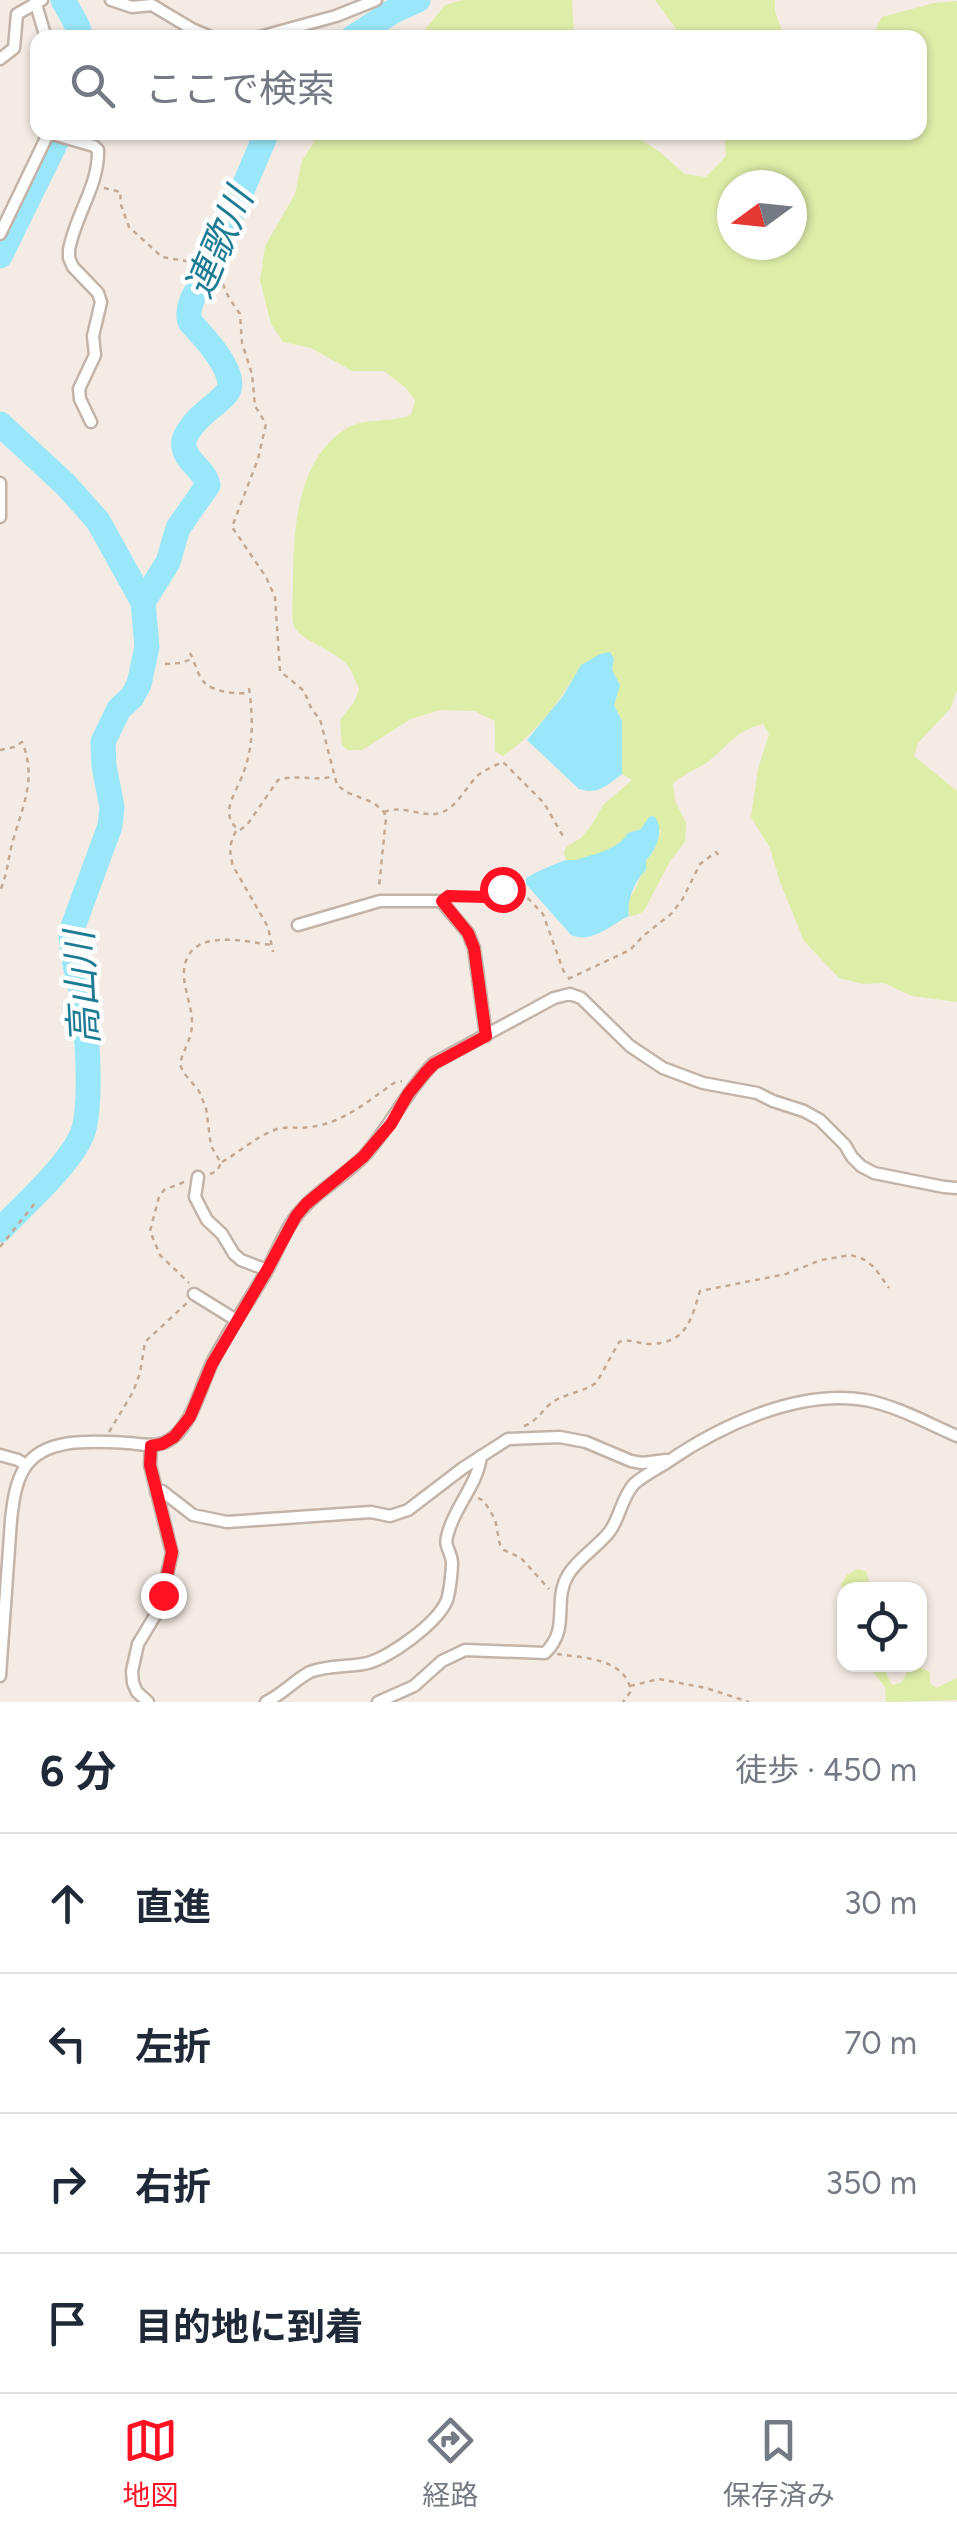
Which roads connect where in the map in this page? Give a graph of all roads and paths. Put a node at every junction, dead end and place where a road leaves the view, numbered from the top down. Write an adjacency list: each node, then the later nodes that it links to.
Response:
1 (111, 0): 4 (street)
2 (376, 0): 7 (street)
3 (38, 1): 5 (street); 8 (street)
4 (153, 2): 6 (street)
5 (44, 30)
6 (194, 30)
7 (285, 30)
8 (0, 59)
9 (51, 140): 12 (street)
10 (72, 140): 11 (street)
11 (92, 186): 13 (street); 20 (path)
12 (0, 234)
13 (91, 422)
14 (0, 487): 15 (street)
15 (0, 517)
16 (190, 653): 17 (path)
17 (192, 658): 18 (path); 22 (path)
18 (165, 664)
19 (0, 750): 25 (path)
20 (334, 776): 21 (path); 22 (path)
21 (384, 812): 23 (path); 27 (path)
22 (236, 829): 29 (path)
23 (564, 838)
24 (721, 858): 26 (path)
25 (0, 891)
26 (442, 901): 27 (street); 31 (street)
27 (380, 902): 28 (street)
28 (298, 925)
29 (271, 945): 30 (path); 33 (path)
30 (273, 952)
31 (486, 1036): 32 (street); 35 (street)
32 (418, 1080): 33 (path); 38 (street)
33 (221, 1163): 34 (path)
34 (198, 1177): 38 (street); 40 (path)
35 (957, 1188)
36 (35, 1203): 37 (path)
37 (0, 1248)
38 (267, 1270): 41 (street)
39 (889, 1288): 43 (path)
40 (194, 1294): 41 (street); 44 (path)
41 (236, 1320): 45 (street)
42 (957, 1436): 48 (street)
43 (508, 1439): 47 (street); 48 (street)
44 (105, 1442): 45 (street); 49 (street)
45 (151, 1446): 51 (street)
46 (0, 1455): 49 (street)
47 (480, 1456): 50 (street); 51 (street)
48 (672, 1458): 52 (street)
49 (26, 1465): 54 (street)
50 (468, 1490): 52 (path); 57 (street)
51 (156, 1492): 56 (street)
52 (560, 1608): 53 (street)
53 (545, 1653): 55 (path); 58 (street)
54 (0, 1676)
55 (630, 1686): 59 (path); 60 (path)
56 (148, 1702)
57 (266, 1702)
58 (378, 1702)
59 (623, 1702)
60 (749, 1702)

